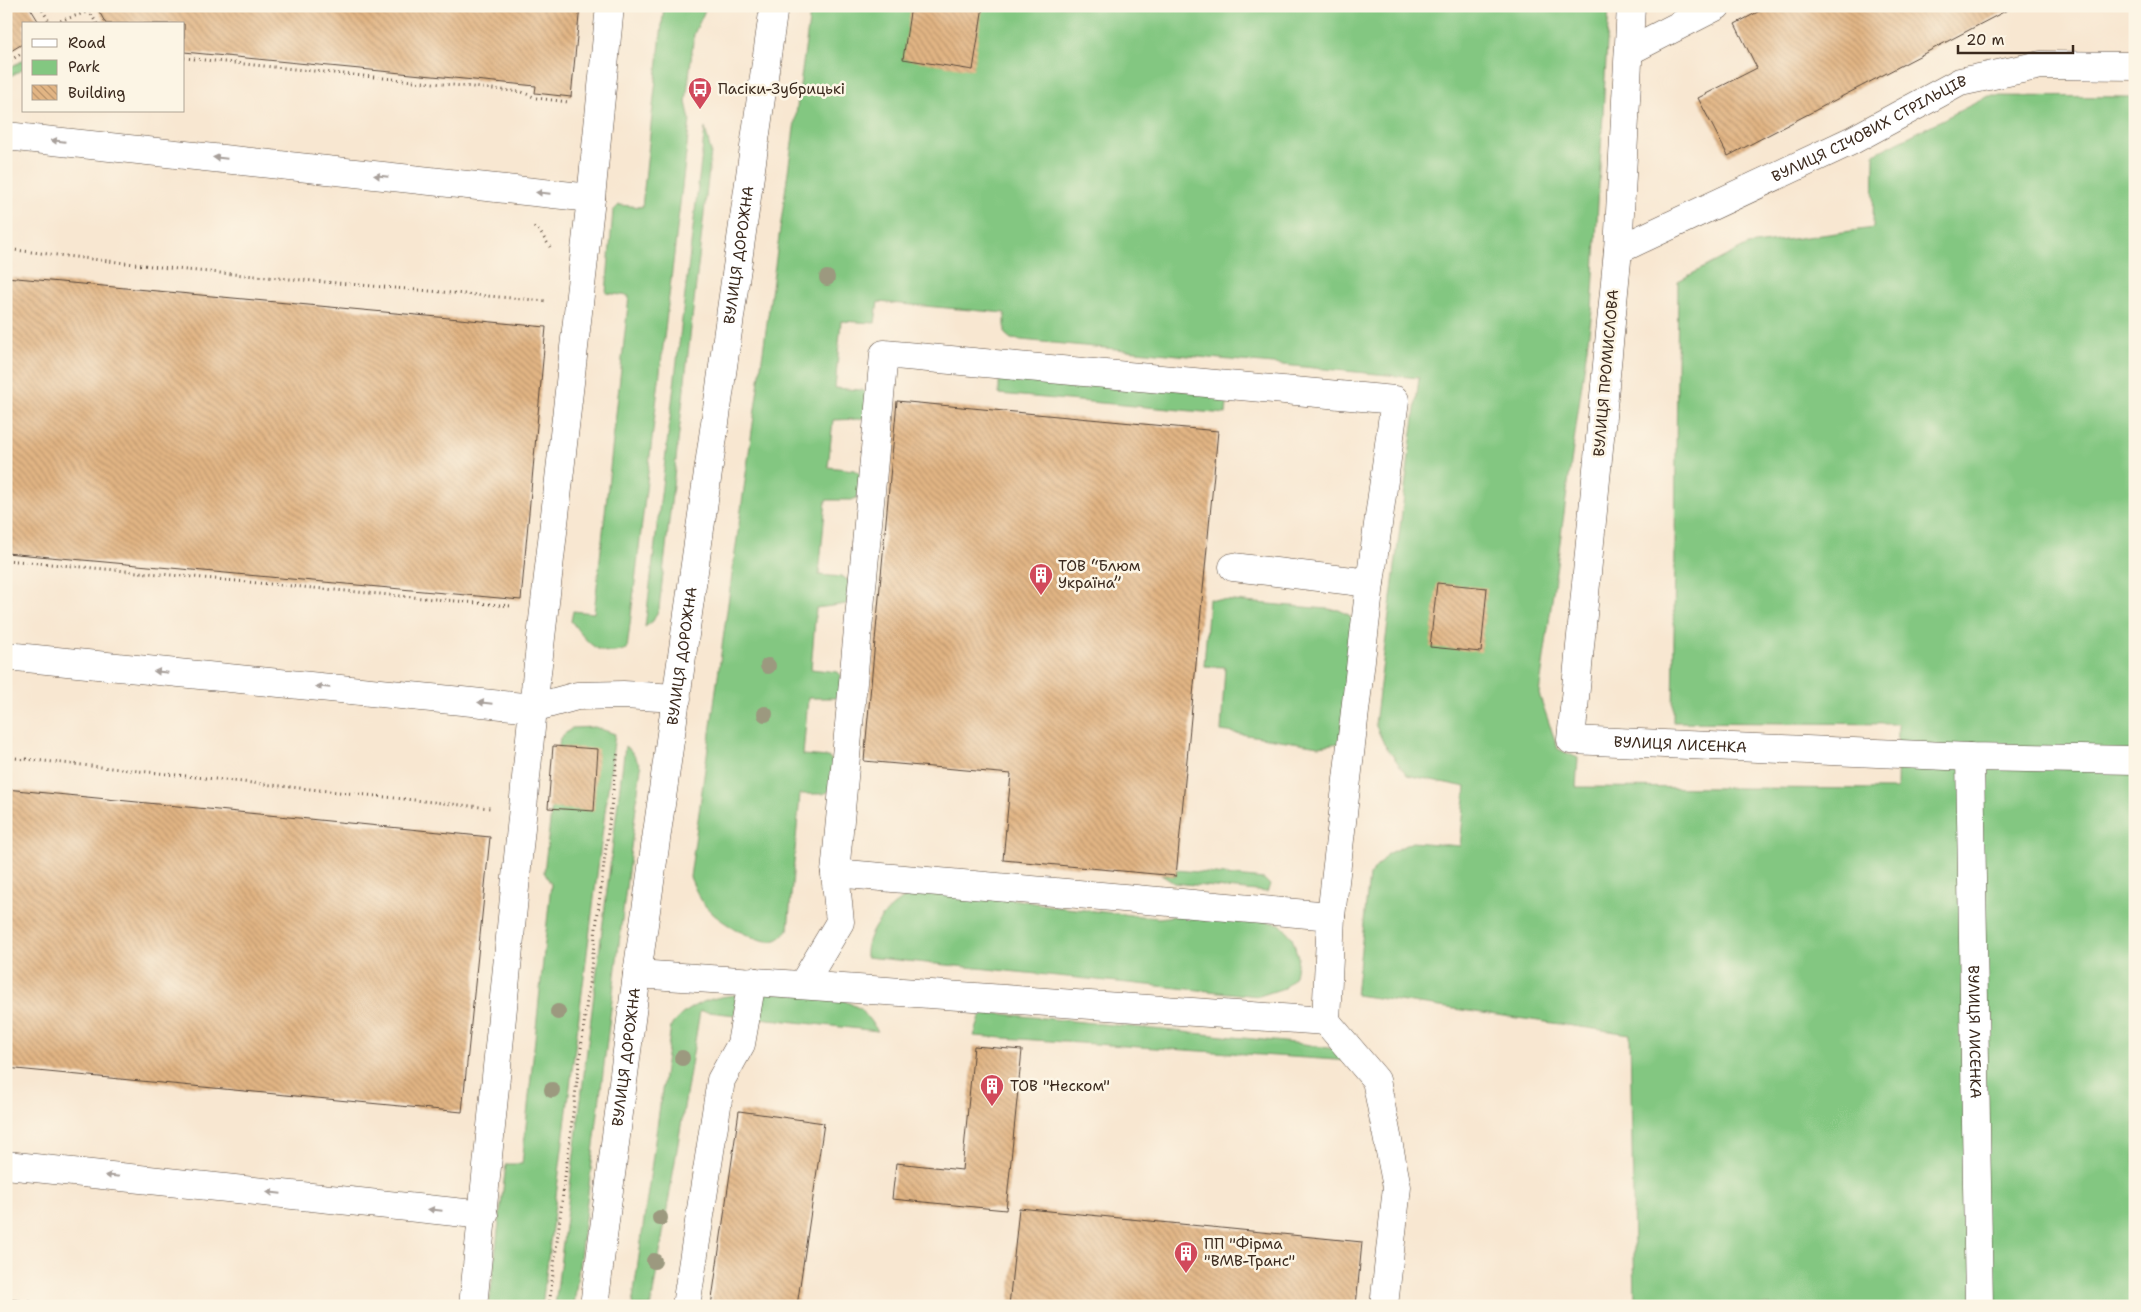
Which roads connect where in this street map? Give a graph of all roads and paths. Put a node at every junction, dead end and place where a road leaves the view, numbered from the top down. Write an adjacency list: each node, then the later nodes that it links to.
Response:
1 (40, 6): 8 (path)
2 (85, 6): 7 (path)
3 (610, 6): 18 (street)
4 (774, 6): 29 (street, ВУЛИЦЯ ДОРОЖНА)
5 (1631, 6): 11 (street, ВУЛИЦЯ ПРОМИСЛОВА)
6 (1717, 6): 11 (street)
7 (90, 11): 9 (path); 10 (path)
8 (49, 22)
9 (53, 22)
10 (96, 22)
11 (1629, 51): 22 (street, ВУЛИЦЯ ПРОМИСЛОВА)
12 (22, 53): 14 (path)
13 (185, 58): 16 (path)
14 (6, 63)
15 (2135, 66): 22 (street, ВУЛИЦЯ СІЧОВИХ СТРІЛЬЦІВ)
16 (571, 102)
17 (6, 136): 18 (street, one-way to 17)
18 (591, 198): 30 (street)
19 (533, 227): 21 (path)
20 (6, 249): 23 (path)
21 (551, 249)
22 (1618, 250): 31 (street, ВУЛИЦЯ ПРОМИСЛОВА)
23 (555, 302)
24 (6, 560): 27 (path)
25 (1233, 568): 26 (street)
26 (1370, 583): 37 (street); 38 (street)
27 (514, 607)
28 (6, 656): 30 (street, one-way to 28)
29 (677, 698): 30 (street); 39 (street, ВУЛИЦЯ ДОРОЖНА)
30 (533, 708): 44 (street)
31 (1571, 740): 34 (street, ВУЛИЦЯ ЛИСЕНКА)
32 (618, 751): 46 (path)
33 (6, 756): 36 (path)
34 (1970, 757): 35 (street, ВУЛИЦЯ ЛИСЕНКА); 50 (street, ВУЛИЦЯ ЛИСЕНКА)
35 (2135, 760)
36 (497, 809)
37 (835, 872): 38 (street); 41 (street)
38 (1331, 916): 42 (street)
39 (637, 974): 40 (street); 47 (street, ВУЛИЦЯ ДОРОЖНА)
40 (752, 981): 41 (street); 48 (street)
41 (803, 984): 42 (street)
42 (1326, 1021): 49 (street)
43 (6, 1165): 44 (street, one-way to 43)
44 (484, 1215): 45 (street)
45 (473, 1306)
46 (549, 1306)
47 (594, 1306)
48 (686, 1306)
49 (1384, 1306)
50 (1979, 1306)

